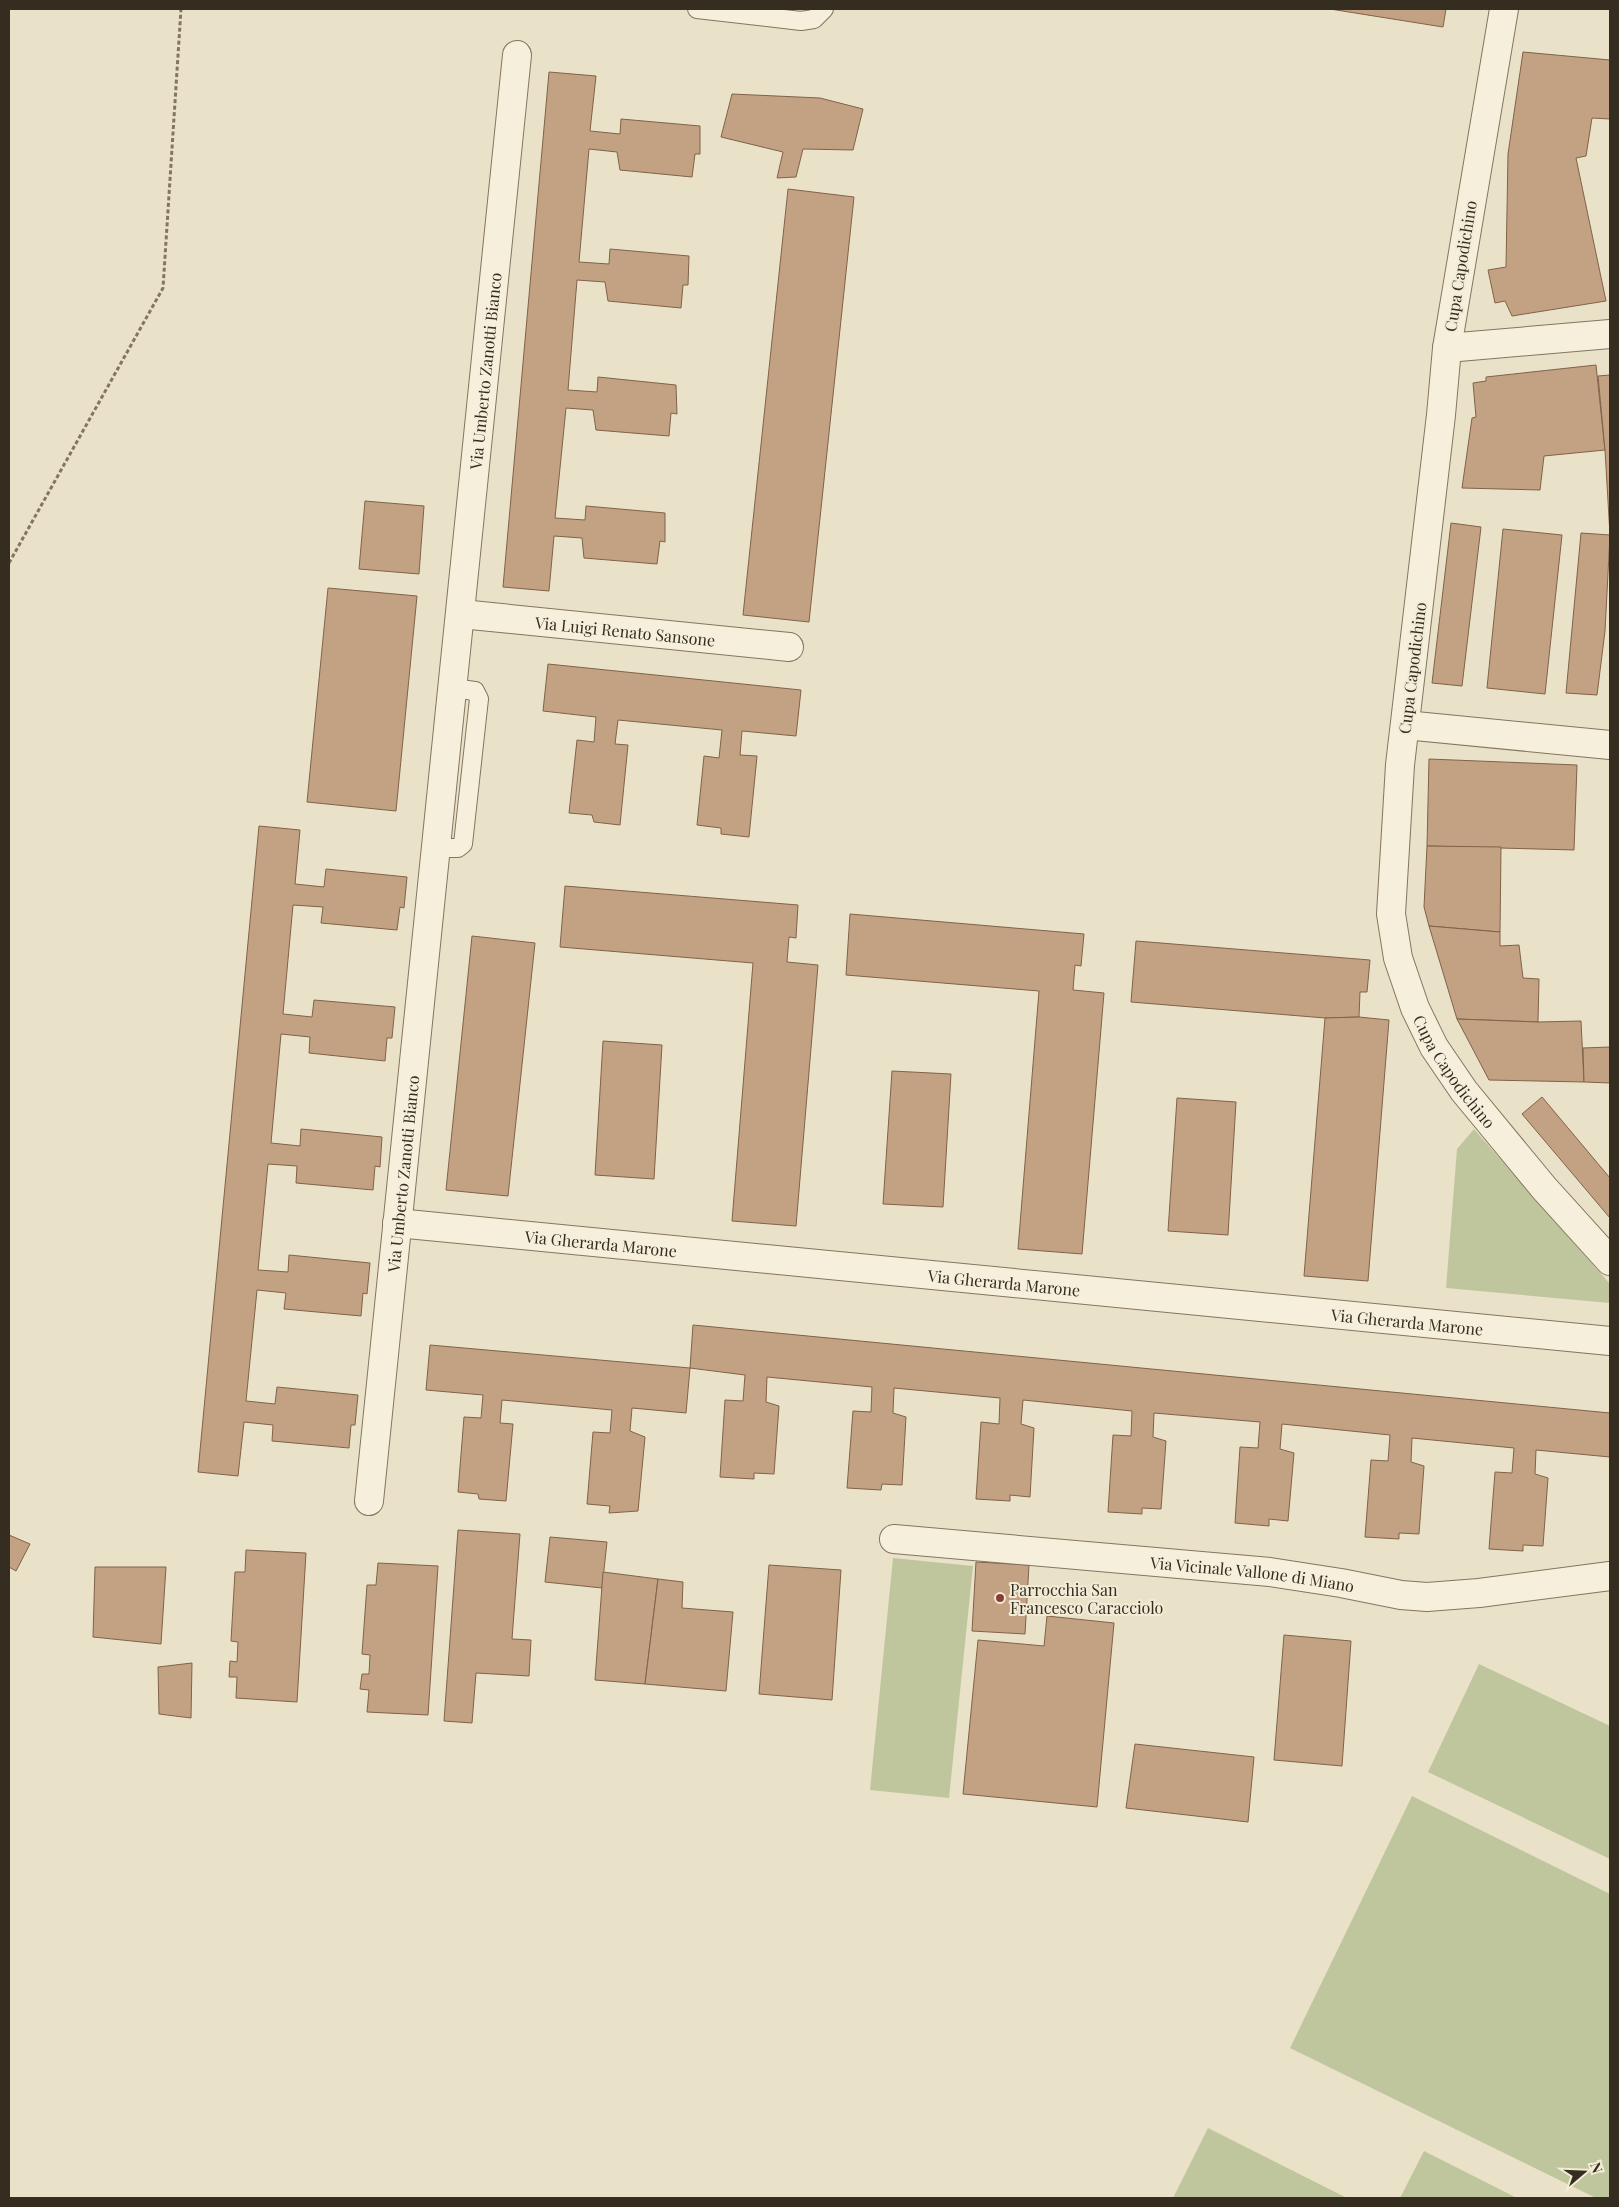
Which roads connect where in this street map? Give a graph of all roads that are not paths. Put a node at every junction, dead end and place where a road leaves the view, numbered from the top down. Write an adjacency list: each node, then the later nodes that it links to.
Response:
1 (697, 9): 2 (lane)
2 (824, 9)
3 (1504, 9): 6 (street, Cupa Capodichino)
4 (517, 55): 7 (street, Via Umberto Zanotti Bianco)
5 (1610, 334): 6 (street)
6 (1447, 348): 9 (street, Cupa Capodichino)
7 (461, 614): 8 (street, Via Luigi Renato Sansone); 11 (street, Via Umberto Zanotti Bianco)
8 (789, 647)
9 (1405, 725): 10 (street); 12 (street, Cupa Capodichino)
10 (1610, 745)
11 (397, 1222): 13 (street, Via Gherarda Marone); 14 (street, Via Umberto Zanotti Bianco)
12 (1610, 1261)
13 (1610, 1341)
14 (369, 1501)
15 (894, 1539): 16 (street, Via Vicinale Vallone di Miano)
16 (1610, 1576)

